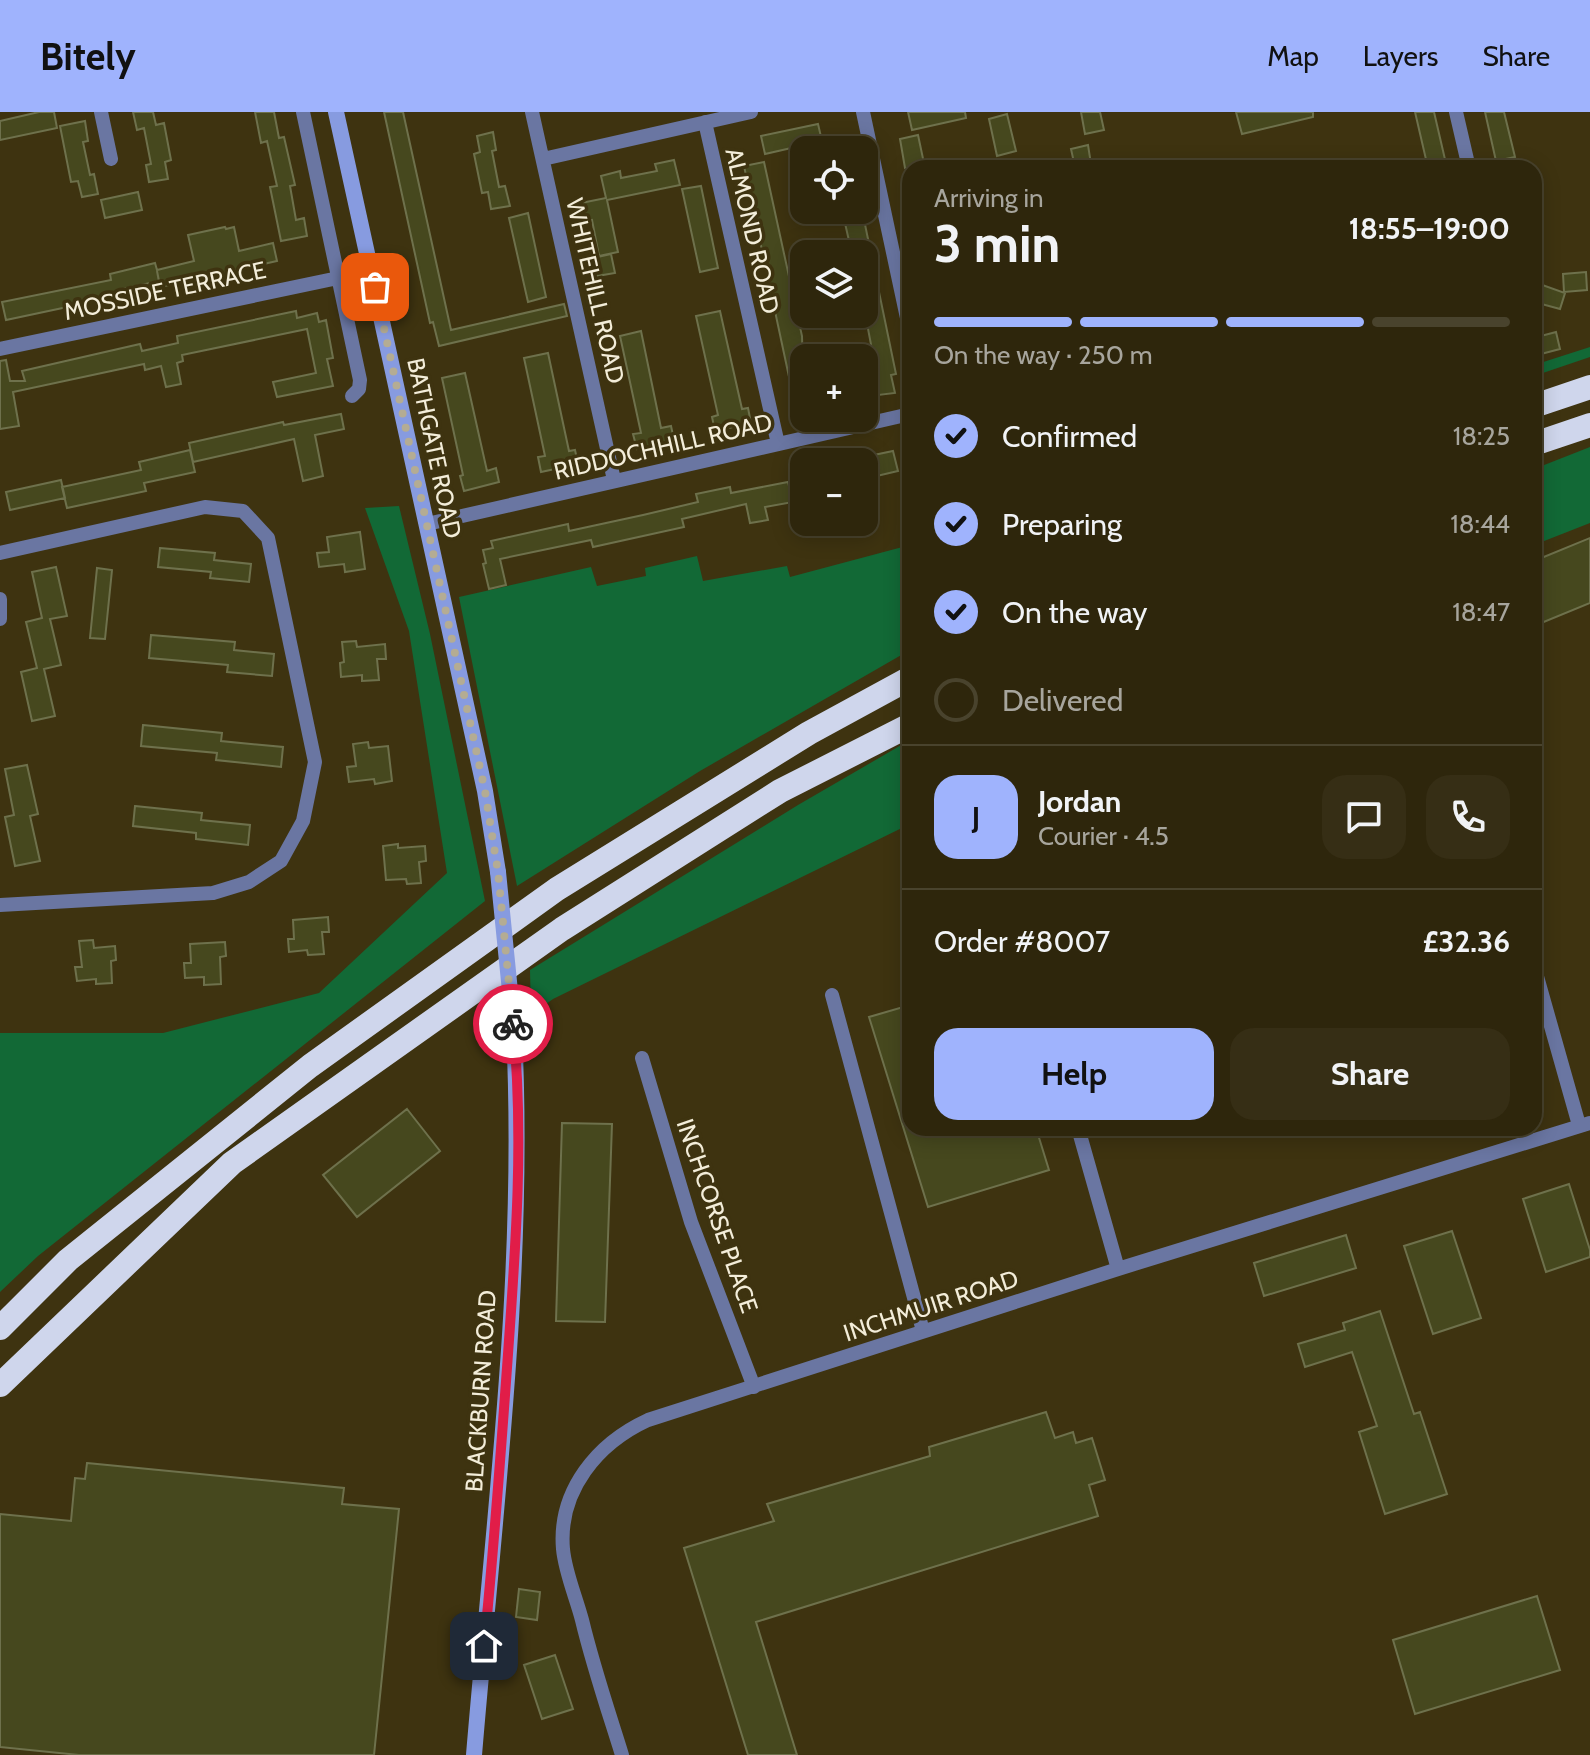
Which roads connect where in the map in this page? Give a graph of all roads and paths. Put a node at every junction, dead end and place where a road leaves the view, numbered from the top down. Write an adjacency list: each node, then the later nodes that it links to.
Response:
1 (101, 112): 9 (street)
2 (303, 112): 12 (street)
3 (336, 112): 23 (main road, BATHGATE ROAD)
4 (532, 112): 10 (street, WHITEHILL ROAD)
5 (751, 112): 8 (street)
6 (863, 112): 13 (street)
7 (1456, 112): 11 (street)
8 (705, 122): 10 (street); 21 (street, ALMOND ROAD)
9 (111, 159)
10 (543, 159): 22 (street, WHITEHILL ROAD)
11 (1467, 160)
12 (338, 278): 14 (street, MOSSIDE TERRACE); 16 (street)
13 (902, 295)
14 (0, 349)
15 (1590, 387): 17 (highway)
16 (352, 396)
17 (1542, 403)
18 (902, 416): 21 (street, RIDDOCHHILL ROAD)
19 (1590, 425): 20 (highway)
20 (1542, 441)
21 (778, 444): 22 (street, RIDDOCHHILL ROAD)
22 (614, 480): 23 (street, RIDDOCHHILL ROAD)
23 (427, 524): 29 (main road, BATHGATE ROAD)
24 (0, 553): 30 (street)
25 (0, 599): 26 (street)
26 (0, 619)
27 (902, 682): 37 (highway)
28 (902, 729): 39 (highway)
29 (498, 872): 41 (main road, BLACKBURN ROAD, bridge)
30 (0, 905)
31 (1542, 991): 34 (street)
32 (832, 995): 38 (street)
33 (642, 1058): 40 (street, INCHCORSE PLACE)
34 (1584, 1124): 36 (street, INCHMUIR ROAD)
35 (1080, 1136): 36 (street)
36 (1118, 1269): 38 (street, INCHMUIR ROAD)
37 (0, 1328)
38 (923, 1331): 40 (street, INCHMUIR ROAD)
39 (0, 1385)
40 (754, 1387): 42 (street, INCHMUIR ROAD)
41 (474, 1755)
42 (622, 1755)

